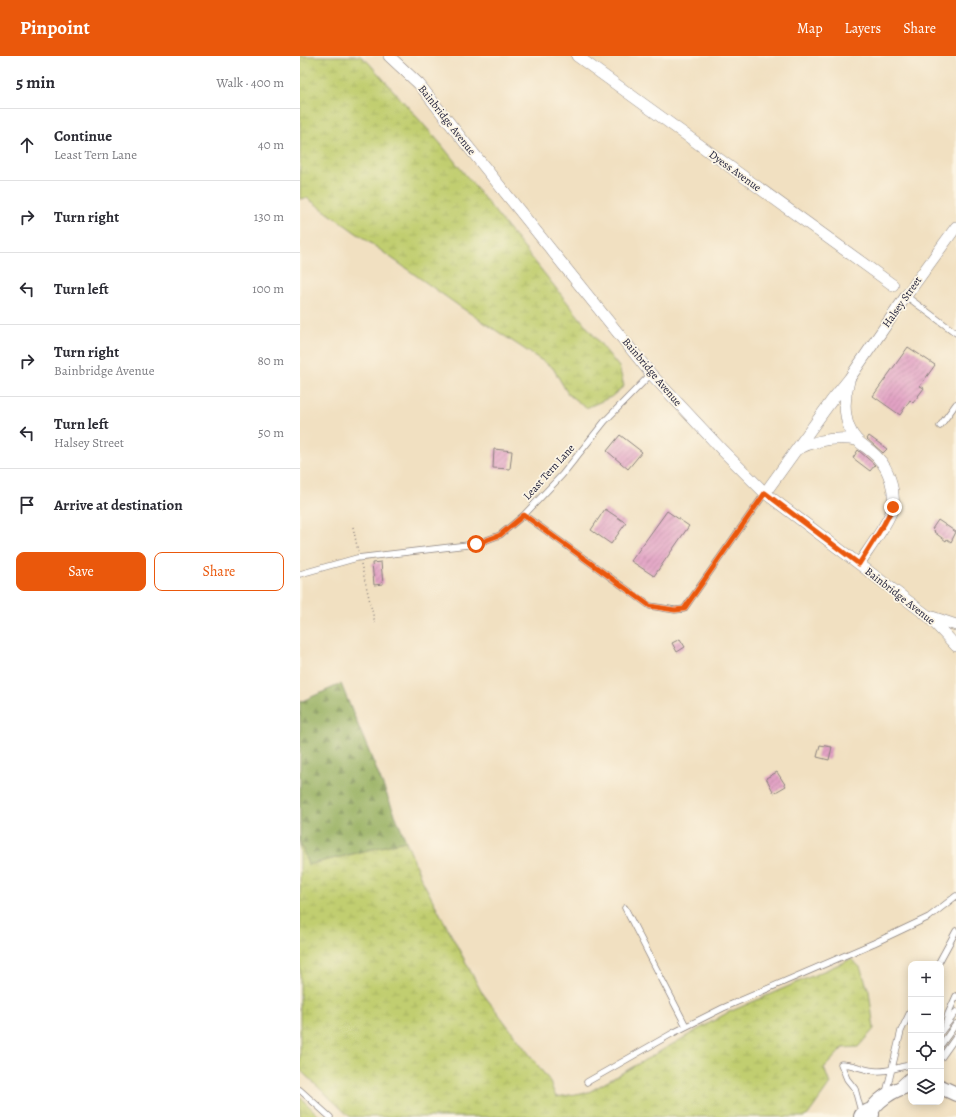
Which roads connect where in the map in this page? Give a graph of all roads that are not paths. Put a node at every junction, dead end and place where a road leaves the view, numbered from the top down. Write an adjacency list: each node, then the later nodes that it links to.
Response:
1 (389, 56): 7 (street, Bainbridge Avenue)
2 (577, 56): 4 (street, Dyess Avenue)
3 (956, 227): 5 (street, Halsey Street)
4 (893, 285)
5 (906, 296): 6 (lane); 8 (street, Halsey Street)
6 (956, 333)
7 (651, 374): 13 (street, Bainbridge Avenue); 14 (lane, Least Tern Lane)
8 (849, 379): 11 (street, Halsey Street); 12 (street, Halsey Street)
9 (956, 404): 10 (lane)
10 (940, 426)
11 (857, 440): 12 (street, Halsey Street); 15 (street, Halsey Street)
12 (798, 449): 13 (street, Halsey Street)
13 (765, 493): 14 (lane); 15 (street, Bainbridge Avenue)
14 (524, 515): 16 (lane, Least Tern Lane)
15 (859, 564): 17 (street, Bainbridge Avenue)
16 (300, 574)
17 (928, 616): 18 (street); 19 (street); 20 (street, Bainbridge Avenue)
18 (956, 625)
19 (956, 638)
20 (956, 646)
21 (956, 896): 29 (lane)
22 (625, 908): 29 (lane)
23 (956, 931): 24 (lane)
24 (940, 961)
25 (956, 996): 30 (lane)
26 (956, 1012): 31 (lane)
27 (908, 1016): 36 (lane)
28 (956, 1024): 33 (lane)
29 (686, 1026): 38 (lane)
30 (944, 1026)
31 (944, 1028)
32 (956, 1038): 34 (lane)
33 (944, 1041)
34 (944, 1054)
35 (908, 1066): 36 (lane)
36 (893, 1070): 43 (lane); 44 (lane)
37 (908, 1076): 43 (lane)
38 (587, 1082)
39 (908, 1086): 43 (street)
40 (944, 1088): 42 (street)
41 (300, 1090): 45 (lane)
42 (956, 1094)
43 (887, 1095): 44 (street)
44 (866, 1116)
45 (330, 1117)

